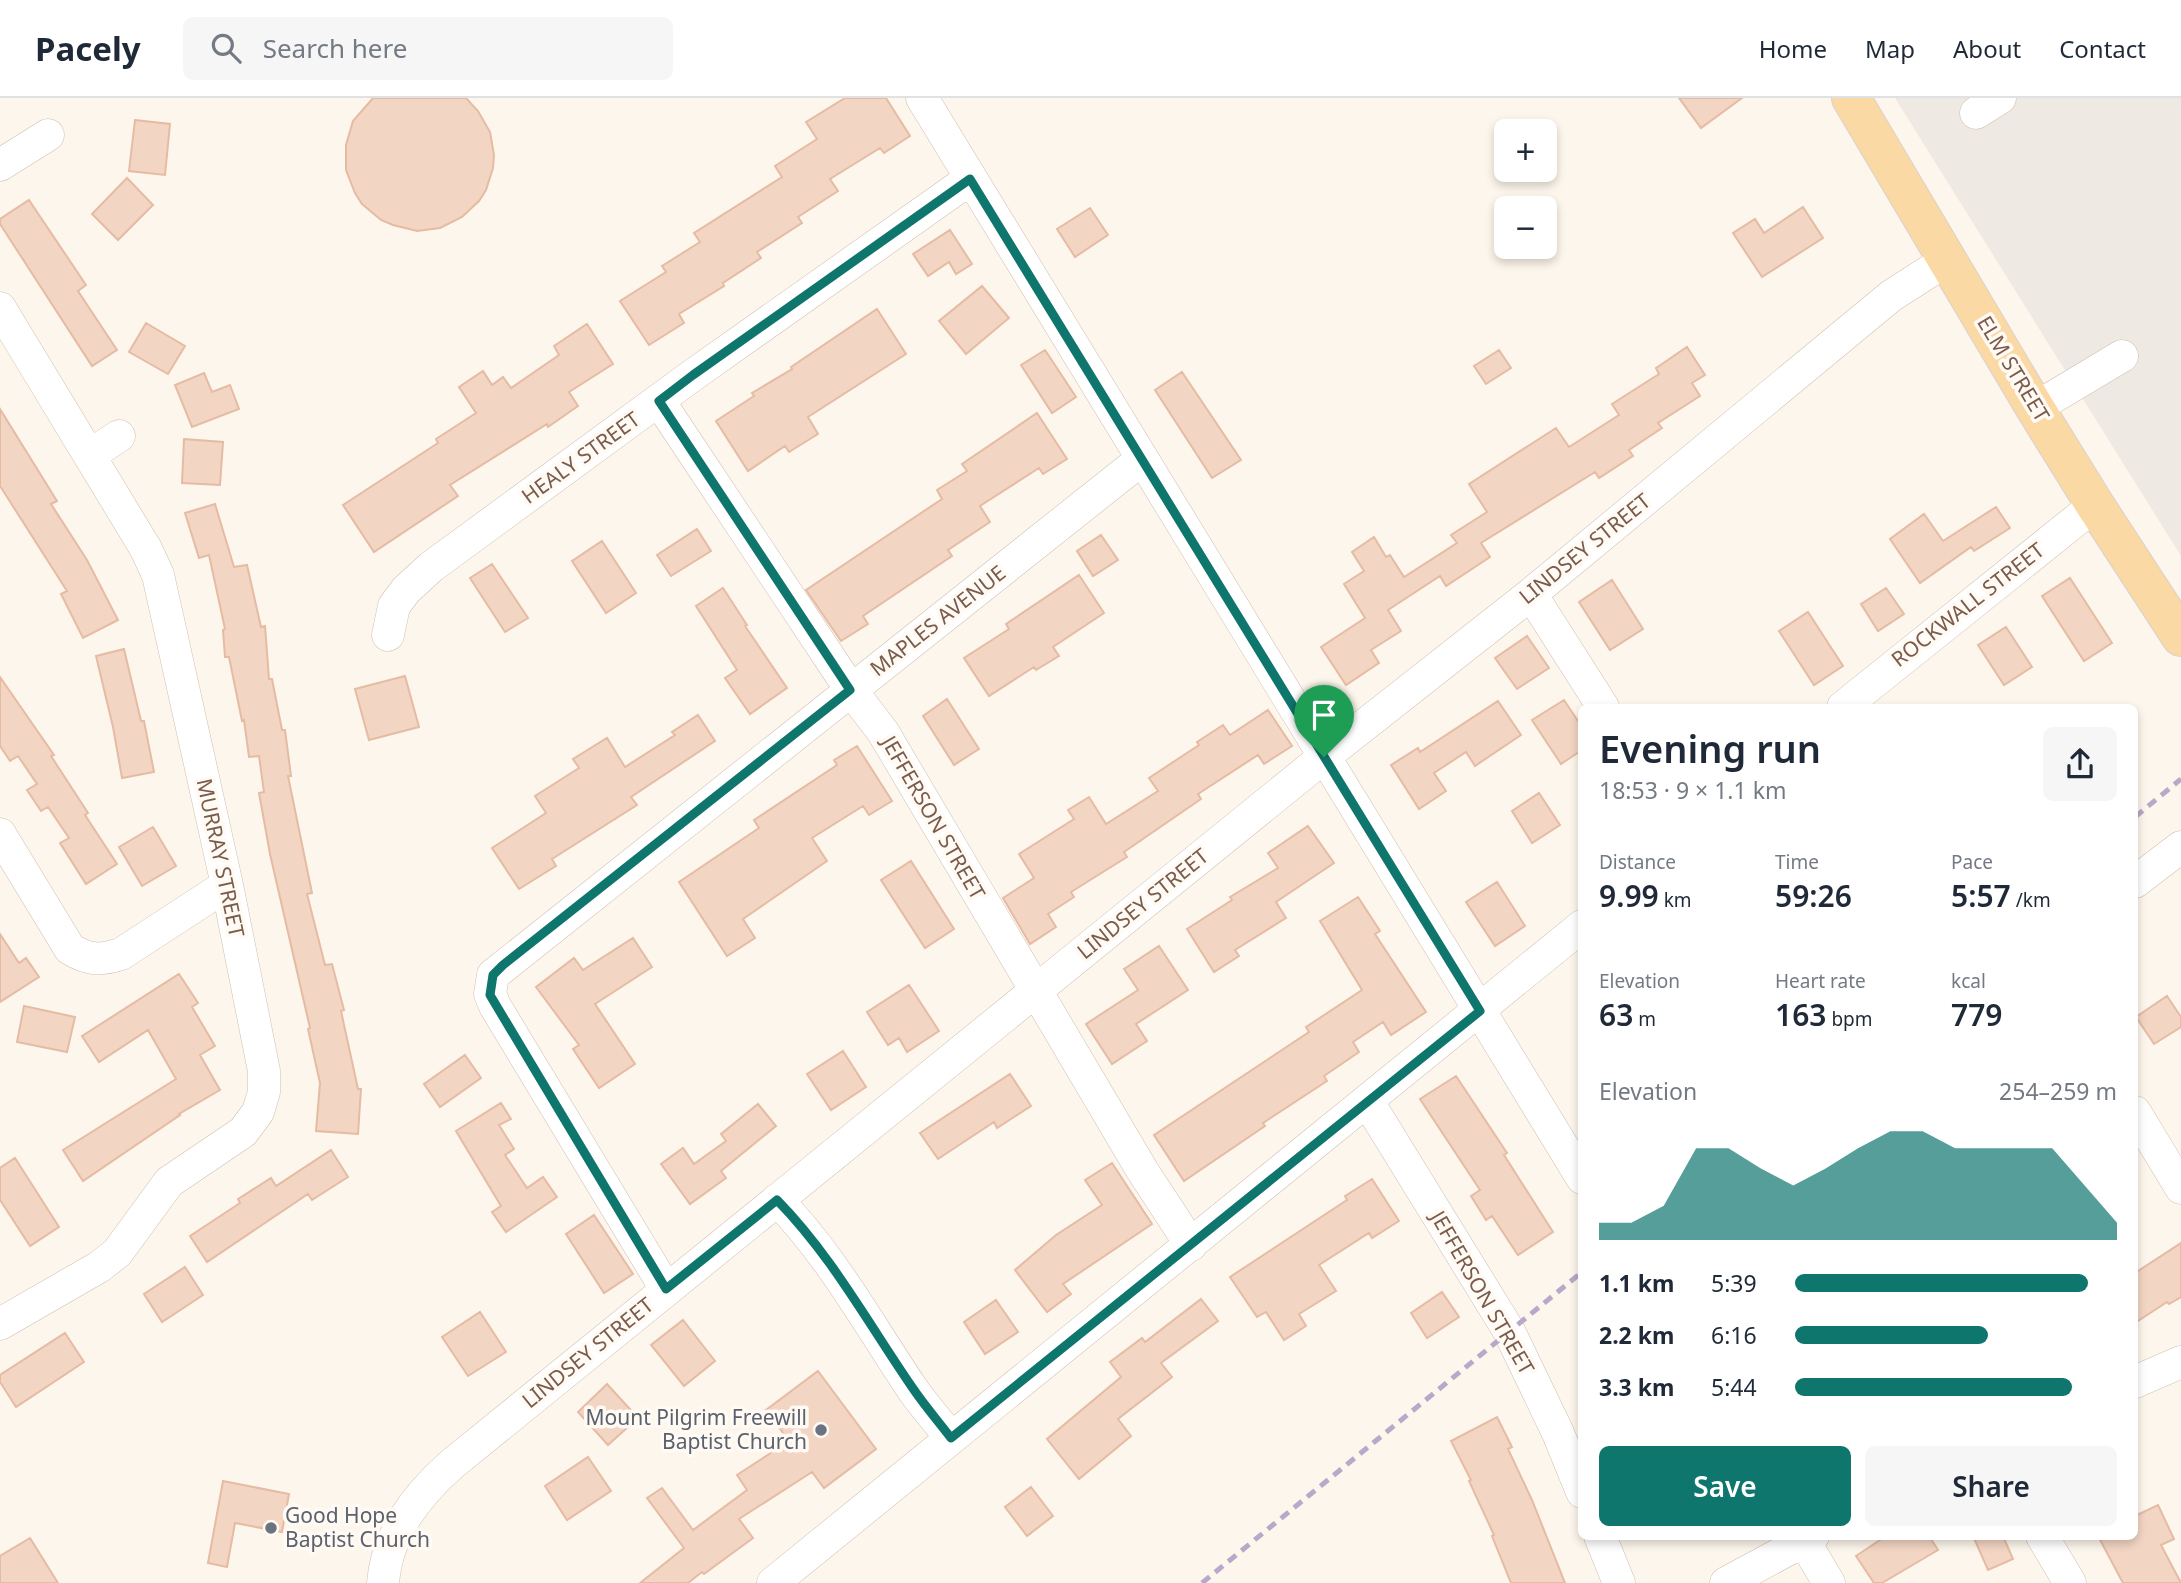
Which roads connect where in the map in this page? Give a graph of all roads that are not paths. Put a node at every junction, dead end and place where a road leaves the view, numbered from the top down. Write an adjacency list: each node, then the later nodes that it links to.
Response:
1 (922, 98): 5 (street)
2 (1851, 98): 6 (main road, ELM STREET)
3 (48, 135): 4 (street)
4 (0, 165)
5 (970, 179): 9 (street, HEALY STREET); 13 (street)
6 (1947, 260): 10 (main road, ELM STREET); 15 (street, LINDSEY STREET)
7 (0, 308): 12 (street, MURRAY STREET)
8 (2122, 356): 10 (street)
9 (659, 401): 17 (street, HEALY STREET); 18 (street, JEFFERSON STREET)
10 (2035, 408): 14 (main road, ELM STREET)
11 (119, 436): 12 (street)
12 (90, 455): 25 (street, MURRAY STREET)
13 (1142, 459): 18 (street, MAPLES AVENUE); 21 (street)
14 (2095, 505): 16 (main road, ELM STREET); 20 (street, ROCKWALL STREET)
15 (1531, 594): 19 (street); 21 (street, LINDSEY STREET)
16 (2179, 629)
17 (388, 635)
18 (850, 690): 27 (street, JEFFERSON STREET); 35 (street, MAPLES AVENUE)
19 (1602, 704)
20 (1846, 704)
21 (1324, 757): 27 (street, LINDSEY STREET); 28 (street)
22 (0, 834): 25 (street)
23 (2181, 847): 24 (street)
24 (2138, 880)
25 (227, 885): 36 (street, MURRAY STREET)
26 (1578, 929): 28 (street)
27 (1035, 991): 33 (street, LINDSEY STREET); 34 (street, JEFFERSON STREET)
28 (1480, 1011): 29 (street); 31 (street)
29 (1368, 1102): 34 (street); 40 (street, JEFFERSON STREET)
30 (2138, 1117): 32 (street)
31 (1578, 1171)
32 (2181, 1188)
33 (777, 1200): 35 (street, LINDSEY STREET); 39 (street)
34 (1191, 1245): 39 (street)
35 (666, 1289): 45 (street, LINDSEY STREET)
36 (3, 1315)
37 (2181, 1362): 38 (street)
38 (2138, 1381)
39 (951, 1438): 46 (street)
40 (1578, 1482)
41 (1602, 1540): 47 (street)
42 (1802, 1540): 48 (street)
43 (1807, 1540): 49 (street)
44 (2044, 1540): 50 (street)
45 (383, 1583)
46 (773, 1583)
47 (1619, 1583)
48 (1726, 1583)
49 (1829, 1583)
50 (2070, 1583)

